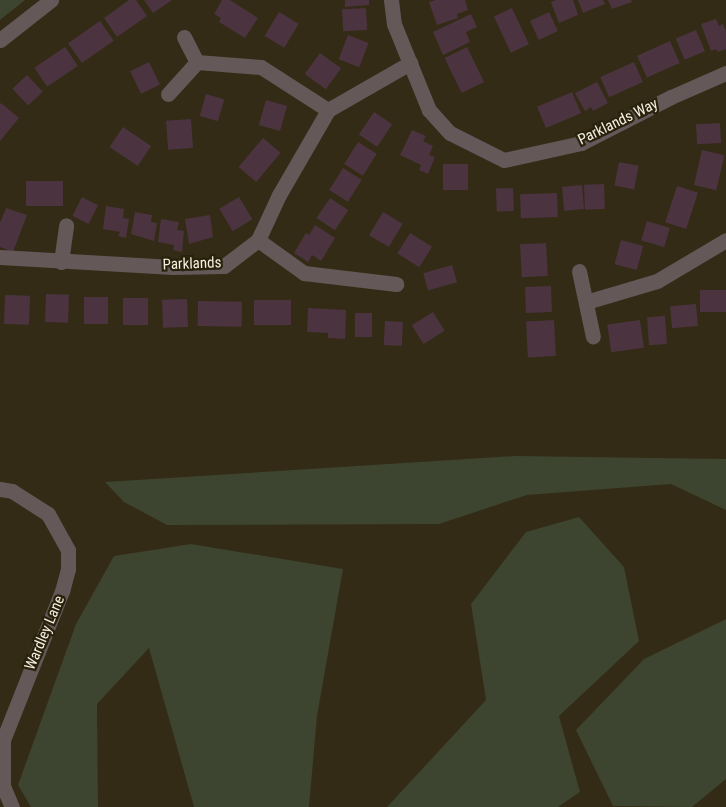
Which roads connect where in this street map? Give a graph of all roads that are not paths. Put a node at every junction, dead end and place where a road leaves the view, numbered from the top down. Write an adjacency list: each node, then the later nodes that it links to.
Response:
1 (51, 0): 4 (street)
2 (392, 0): 6 (street, Parklands Way)
3 (184, 38): 5 (street)
4 (0, 40)
5 (197, 62): 8 (street); 9 (street)
6 (410, 63): 7 (street, Parklands Way); 9 (street)
7 (726, 73)
8 (168, 94)
9 (328, 110): 11 (street, Parklands)
10 (66, 226): 14 (street)
11 (258, 240): 14 (street, Parklands); 16 (street)
12 (726, 241): 17 (street)
13 (0, 257): 14 (street, Parklands)
14 (61, 262)
15 (579, 271): 17 (street)
16 (396, 284)
17 (586, 302): 18 (street)
18 (594, 337)
19 (0, 489): 20 (street, Wardley Lane)
20 (12, 807)

